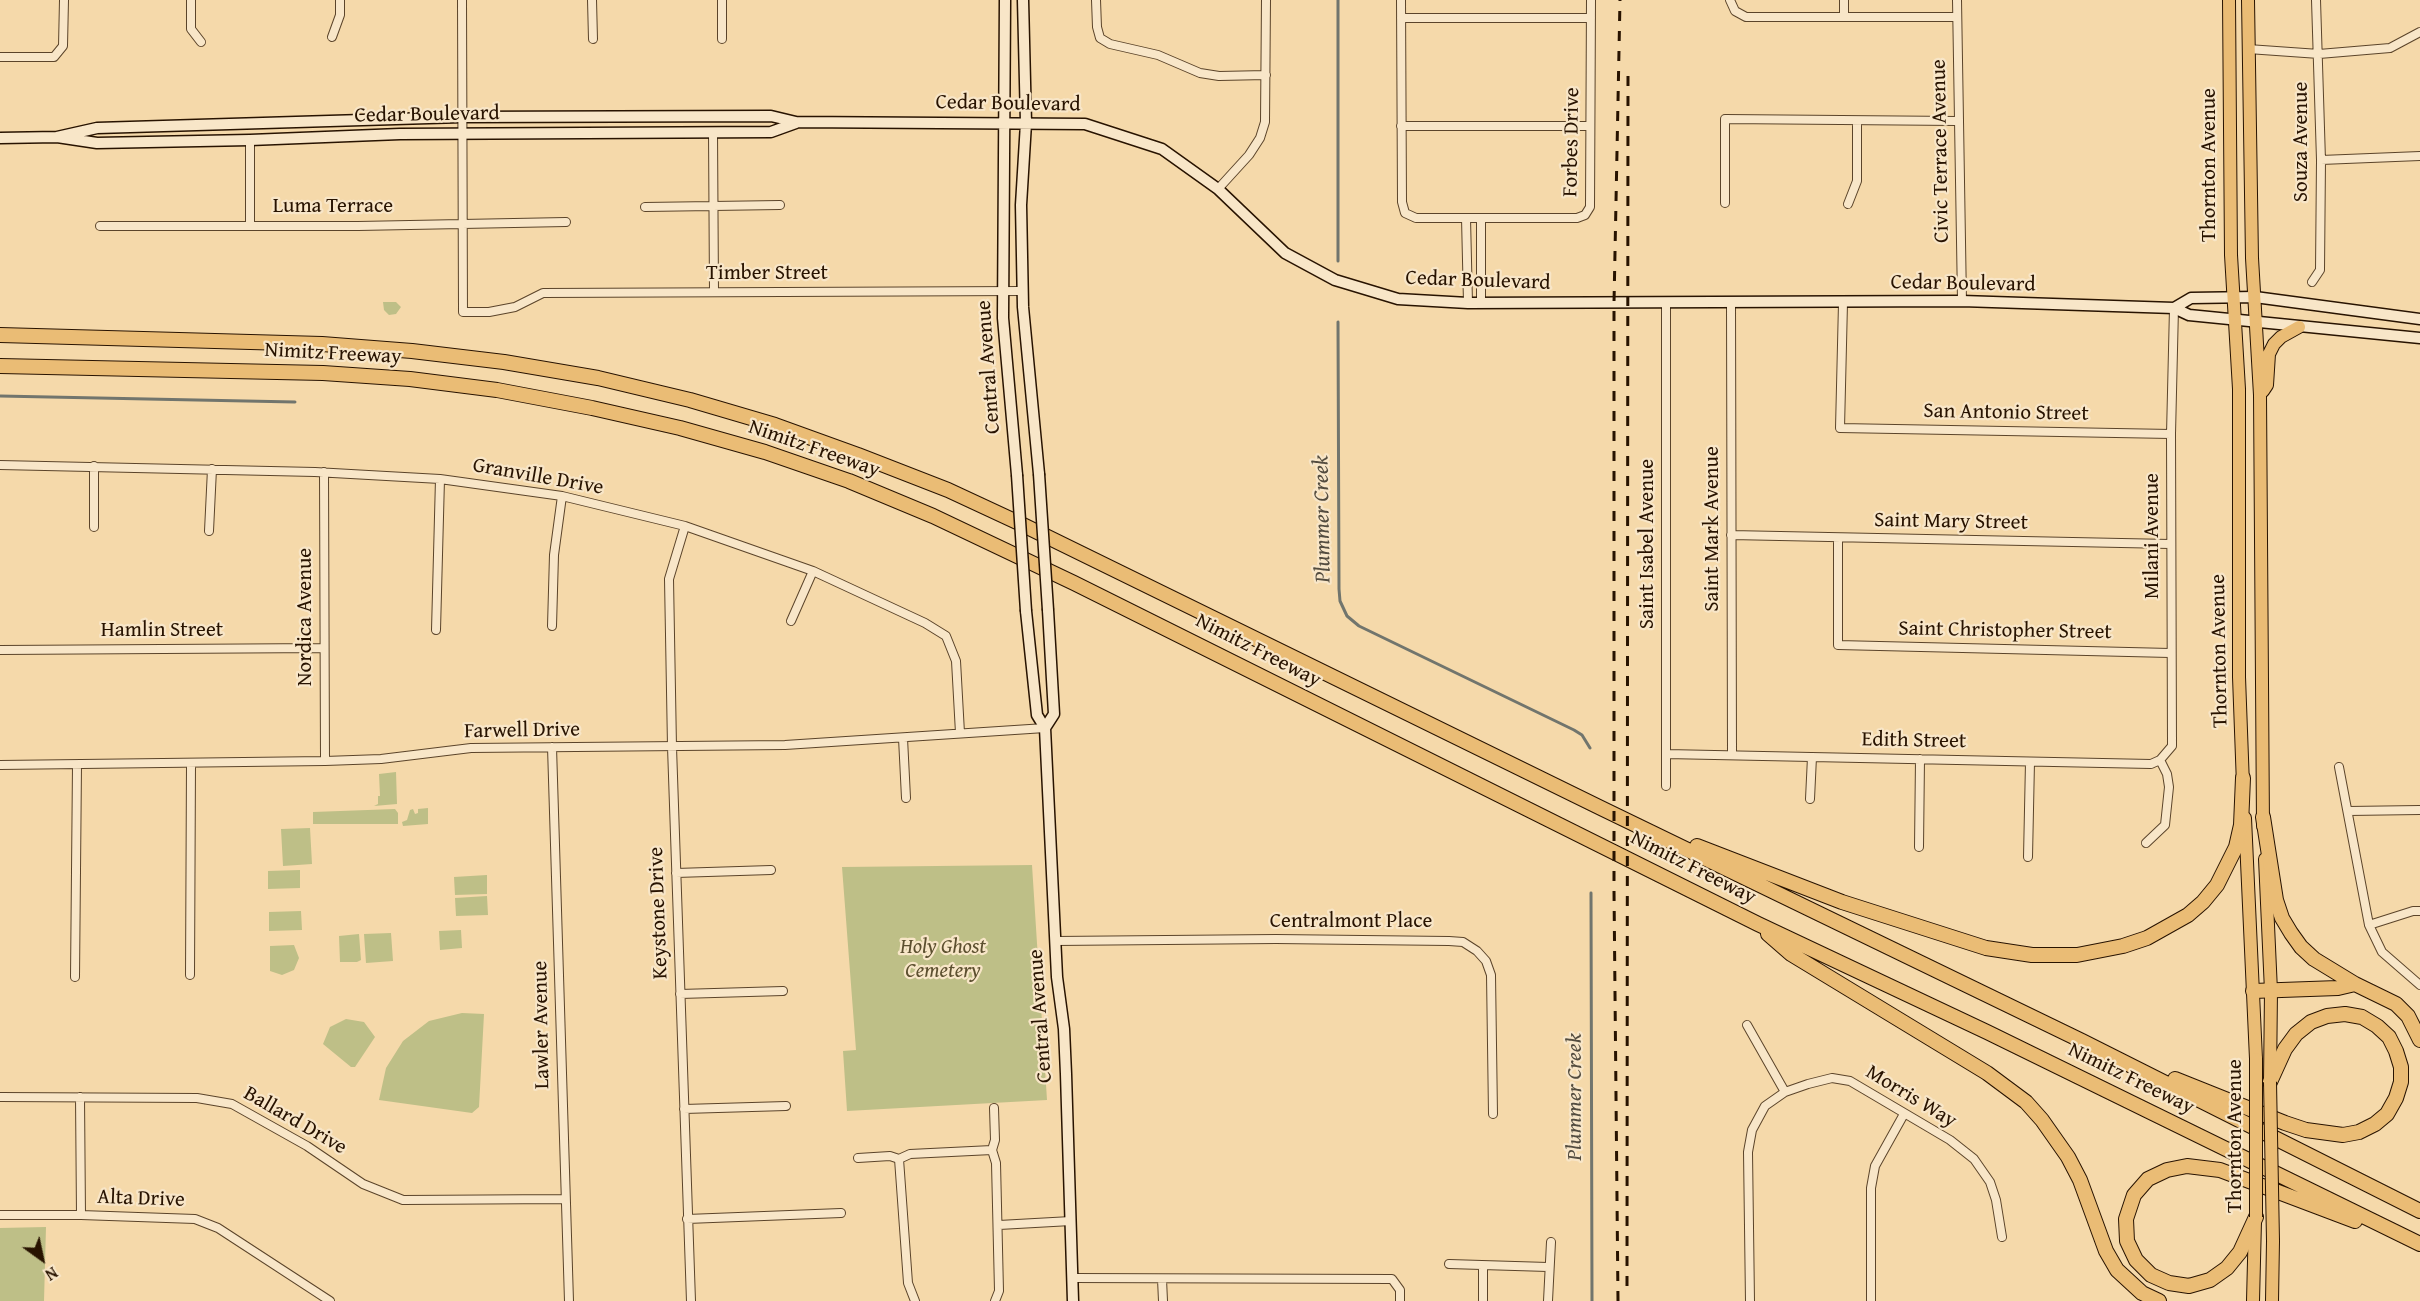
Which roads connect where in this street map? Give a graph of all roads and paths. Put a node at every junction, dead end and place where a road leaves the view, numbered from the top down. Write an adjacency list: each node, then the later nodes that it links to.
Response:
1 (64, 0): 30 (street)
2 (191, 0): 27 (street)
3 (340, 0): 24 (street)
4 (462, 0): 32 (street)
5 (592, 0): 25 (street)
6 (722, 0): 26 (street)
7 (1005, 0): 35 (main road, Central Avenue)
8 (1023, 0): 37 (main road, Central Avenue)
9 (1096, 0): 31 (street)
10 (1266, 0): 31 (street)
11 (1401, 0): 21 (street, Forbes Drive)
12 (1591, 0): 22 (street, Forbes Drive)
13 (1730, 0): 19 (street)
14 (1844, 0): 19 (street)
15 (1957, 0): 20 (street, Civic Terrace Avenue)
16 (2229, 0): 63 (main road, Thornton Avenue)
17 (2248, 0): 28 (main road, Thornton Avenue)
18 (2316, 0): 29 (street, Souza Avenue)
19 (1844, 17): 20 (street)
20 (1957, 17): 36 (street, Civic Terrace Avenue)
21 (1401, 18): 22 (street); 38 (street, Forbes Drive)
22 (1591, 18): 39 (street, Forbes Drive)
23 (2420, 32): 29 (street)
24 (332, 38)
25 (593, 39)
26 (722, 39)
27 (201, 42)
28 (2248, 49): 29 (street); 64 (main road, Thornton Avenue)
29 (2319, 54): 46 (street, Souza Avenue)
30 (0, 57)
31 (1266, 75): 47 (street)
32 (462, 117): 34 (main road, Cedar Boulevard); 41 (street); 42 (main road, Cedar Boulevard)
33 (1857, 121): 36 (street); 48 (street); 49 (street)
34 (796, 122): 35 (main road, Cedar Boulevard); 40 (main road, Cedar Boulevard)
35 (1006, 122): 37 (main road, Cedar Boulevard); 60 (main road, Central Avenue)
36 (1957, 122): 66 (street, Civic Terrace Avenue)
37 (1026, 123): 47 (main road, Cedar Boulevard); 61 (main road, Central Avenue)
38 (1401, 126): 39 (street); 53 (street, Forbes Drive)
39 (1590, 126): 54 (street, Forbes Drive)
40 (713, 132): 41 (main road, Cedar Boulevard); 50 (street)
41 (462, 134): 44 (main road, Cedar Boulevard); 56 (street)
42 (57, 137): 43 (main road, Cedar Boulevard); 44 (main road, Cedar Boulevard)
43 (0, 138)
44 (250, 141): 57 (street)
45 (2420, 156): 46 (street)
46 (2321, 160): 59 (street, Souza Avenue)
47 (1218, 189): 67 (main road, Cedar Boulevard)
48 (1725, 203)
49 (1848, 204)
50 (713, 205): 51 (street); 52 (street); 62 (street)
51 (780, 205)
52 (645, 207)
53 (1466, 218): 54 (street, Forbes Drive); 67 (street)
54 (1481, 218): 68 (street)
55 (566, 222): 56 (street, Luma Terrace)
56 (463, 224): 57 (street, Luma Terrace); 62 (street, Timber Street)
57 (250, 225): 58 (street, Luma Terrace)
58 (100, 226)
59 (2313, 282)
60 (1003, 291): 61 (street, Timber Street); 62 (street, Timber Street); 100 (main road, Central Avenue, bridge)
61 (1022, 291): 100 (main road, Central Avenue, bridge)
62 (714, 292)
63 (2233, 297): 64 (main road, Cedar Boulevard); 71 (main road, Cedar Boulevard); 73 (main road, Thornton Avenue)
64 (2255, 297): 72 (main road, Cedar Boulevard); 74 (main road, Thornton Avenue)
65 (1731, 302): 69 (main road, Cedar Boulevard); 70 (main road, Cedar Boulevard); 90 (street, Saint Mark Avenue)
66 (1962, 302): 70 (main road, Cedar Boulevard); 71 (main road, Cedar Boulevard)
67 (1468, 303): 68 (main road, Cedar Boulevard)
68 (1481, 303): 69 (main road, Cedar Boulevard)
69 (1666, 303): 105 (street, Saint Isabel Avenue)
70 (1843, 303): 80 (street, San Antonio Street)
71 (2174, 308): 73 (main road, Cedar Boulevard); 80 (street, Milani Avenue)
72 (2420, 319)
73 (2235, 320): 74 (main road, Cedar Boulevard); 116 (main road, Thornton Avenue)
74 (2256, 323): 75 (main road, Cedar Boulevard); 79 (main road, Thornton Avenue)
75 (2299, 327): 77 (main road, Cedar Boulevard); 79 (main road)
76 (0, 335): 120 (highway, Nimitz Freeway)
77 (2420, 338)
78 (0, 366): 130 (highway, Nimitz Freeway)
79 (2260, 395): 123 (main road, Thornton Avenue)
80 (2171, 434): 92 (street, Milani Avenue)
81 (0, 465): 82 (street, Granville Drive)
82 (94, 466): 83 (street, Granville Drive); 88 (street)
83 (212, 469): 84 (street, Granville Drive); 89 (street)
84 (324, 472): 85 (street, Granville Drive); 97 (street, Nordica Avenue)
85 (440, 479): 86 (street, Granville Drive); 96 (street)
86 (562, 496): 87 (street, Granville Drive); 95 (street)
87 (685, 526): 93 (street, Granville Drive); 104 (street, Keystone Drive)
88 (94, 527)
89 (209, 531)
90 (1731, 535): 91 (street, Saint Mary Street); 106 (street, Saint Mark Avenue)
91 (1838, 538): 92 (street, Saint Mary Street); 99 (street, Saint Christopher Street)
92 (2170, 544): 99 (street, Milani Avenue)
93 (813, 572): 94 (street); 101 (street, Granville Drive)
94 (791, 621)
95 (552, 626)
96 (436, 630)
97 (324, 648): 98 (street, Hamlin Street); 110 (street, Nordica Avenue)
98 (0, 650)
99 (2170, 653): 109 (street, Milani Avenue)
100 (1045, 728): 101 (street, Farwell Drive); 132 (main road, Central Avenue)
101 (960, 733): 102 (street, Farwell Drive)
102 (903, 738): 104 (street, Farwell Drive); 118 (street)
103 (552, 747): 104 (street, Farwell Drive); 110 (street, Farwell Drive); 156 (street, Lawler Avenue)
104 (672, 747): 128 (street, Keystone Drive)
105 (1666, 754): 106 (street, Edith Street); 117 (street, Saint Isabel Avenue)
106 (1732, 755): 107 (street, Edith Street)
107 (1812, 757): 108 (street, Edith Street); 119 (street)
108 (1920, 759): 111 (street, Edith Street); 125 (street)
109 (2160, 760): 111 (street, Edith Street); 124 (street)
110 (325, 761): 112 (street, Farwell Drive)
111 (2030, 762): 126 (street)
112 (191, 764): 114 (street, Farwell Drive); 133 (street)
113 (0, 765): 114 (street, Farwell Drive)
114 (77, 765): 134 (street)
115 (2339, 767): 121 (street)
116 (2243, 778): 120 (highway); 138 (main road, Thornton Avenue)
117 (1666, 786)
118 (906, 798)
119 (1810, 799)
120 (1603, 809): 143 (highway, Nimitz Freeway)
121 (2348, 810): 122 (street); 131 (street)
122 (2420, 810)
123 (2263, 817): 135 (highway); 139 (main road, Thornton Avenue)
124 (2146, 843)
125 (1919, 847)
126 (2028, 857)
127 (771, 870): 128 (street)
128 (676, 873): 140 (street, Keystone Drive)
129 (2420, 911): 131 (street)
130 (1758, 924): 167 (highway, Nimitz Freeway); 185 (highway)
131 (2369, 925): 136 (street)
132 (1055, 941): 151 (street, Centralmont Place); 163 (main road, Central Avenue)
133 (190, 975)
134 (75, 976)
135 (2355, 984): 139 (highway); 142 (highway)
136 (2420, 985)
137 (783, 991): 140 (street)
138 (2253, 991): 139 (highway); 161 (main road, Thornton Avenue, bridge)
139 (2271, 991): 144 (main road, Thornton Avenue)
140 (680, 994): 150 (street, Keystone Drive)
141 (1747, 1025): 145 (street)
142 (2420, 1040)
143 (2082, 1041): 144 (highway); 157 (highway, Nimitz Freeway)
144 (2270, 1082): 187 (main road, Thornton Avenue, bridge)
145 (1785, 1092): 152 (street, Morris Way); 183 (street, Morris Way)
146 (0, 1097): 147 (street, Ballard Drive)
147 (80, 1097): 156 (street, Ballard Drive); 160 (street)
148 (786, 1106): 150 (street)
149 (994, 1108): 153 (street)
150 (684, 1109): 162 (street, Keystone Drive)
151 (1493, 1114)
152 (1904, 1114): 165 (street, Morris Way); 184 (street)
153 (992, 1150): 155 (street); 164 (street)
154 (858, 1158): 155 (street)
155 (899, 1159): 176 (street)
156 (564, 1199): 174 (street, Lawler Avenue)
157 (2420, 1211)
158 (841, 1213): 162 (street)
159 (0, 1215): 160 (street, Alta Drive)
160 (81, 1215): 173 (street, Alta Drive)
161 (2256, 1217): 167 (highway); 186 (main road, Thornton Avenue)
162 (687, 1219): 175 (street, Keystone Drive)
163 (1071, 1221): 164 (street); 171 (main road, Central Avenue)
164 (999, 1225): 177 (street)
165 (2002, 1237)
166 (1551, 1242): 170 (street)
167 (2420, 1245)
168 (1449, 1264): 169 (street)
169 (1484, 1266): 170 (street); 181 (street)
170 (1548, 1267): 182 (street)
171 (1073, 1278): 172 (street); 178 (main road, Central Avenue)
172 (1162, 1279): 179 (street); 180 (street)
173 (330, 1301)
174 (569, 1301)
175 (691, 1301)
176 (915, 1301)
177 (994, 1301)
178 (1073, 1301)
179 (1163, 1301)
180 (1400, 1301)
181 (1484, 1301)
182 (1548, 1301)
183 (1750, 1301)
184 (1871, 1301)
185 (2160, 1301)
186 (2253, 1301)
187 (2272, 1301)

